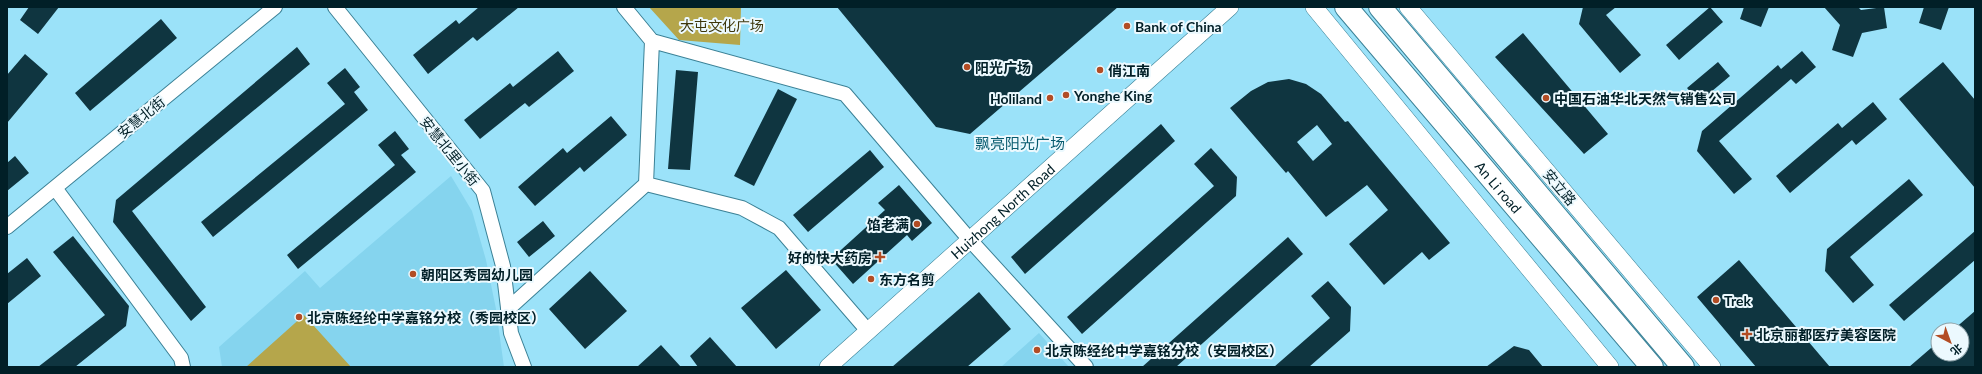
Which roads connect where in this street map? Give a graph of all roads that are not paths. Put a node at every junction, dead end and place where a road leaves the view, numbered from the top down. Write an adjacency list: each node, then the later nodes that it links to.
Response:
1 (275, 7): 11 (street, 安慧北街)
2 (335, 7): 14 (street, 安慧北里小街)
3 (624, 7): 9 (street)
4 (1230, 7): 13 (street, Huizhong North Road)
5 (1314, 7): 20 (street)
6 (1346, 7): 21 (main road, An Li road)
7 (1380, 7): 22 (main road, An Li road)
8 (1408, 7): 23 (street, 安立路)
9 (652, 41): 10 (street); 13 (street)
10 (646, 184): 14 (street); 15 (street)
11 (55, 188): 12 (street, 安慧北街); 16 (street)
12 (7, 227)
13 (970, 240): 15 (street, Huizhong North Road); 19 (street)
14 (508, 309): 17 (street, 安慧北里小街)
15 (868, 331): 18 (street, Huizhong North Road)
16 (183, 367)
17 (524, 367)
18 (828, 367)
19 (1086, 367)
20 (1610, 367)
21 (1652, 367)
22 (1683, 367)
23 (1712, 367)

